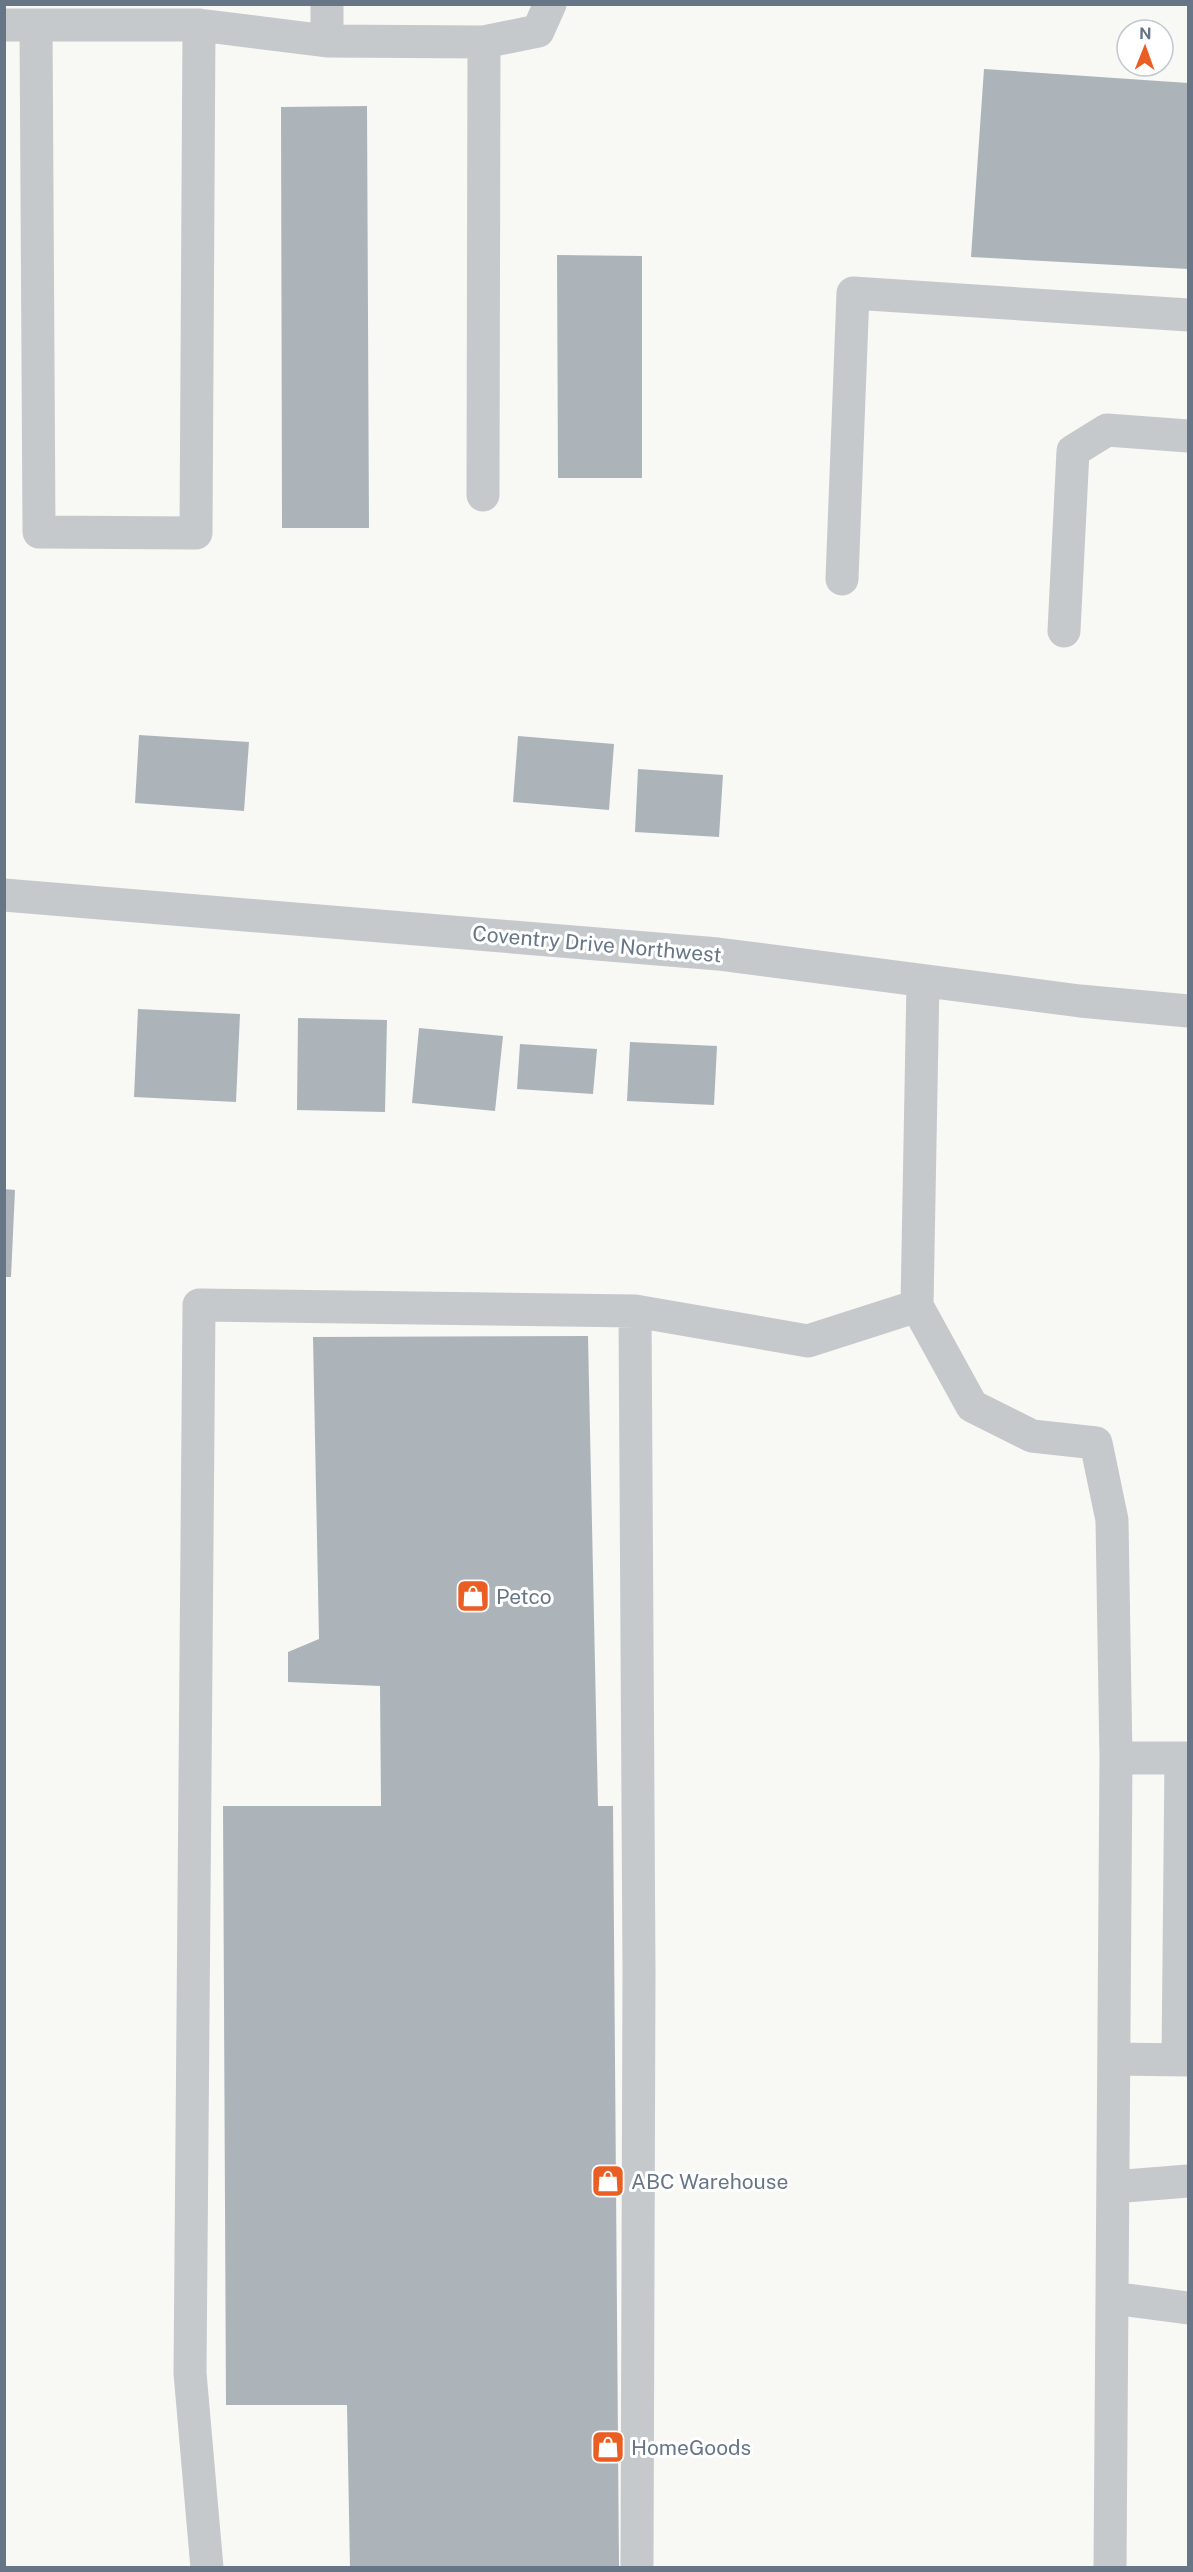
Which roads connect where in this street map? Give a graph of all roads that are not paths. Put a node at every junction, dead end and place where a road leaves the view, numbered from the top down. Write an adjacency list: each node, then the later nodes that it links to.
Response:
1 (327, 4): 6 (street)
2 (550, 4): 7 (street)
3 (4, 25): 4 (street)
4 (36, 25): 5 (street); 5 (street)
5 (199, 25): 6 (street)
6 (327, 41): 7 (street)
7 (484, 42): 10 (street)
8 (1188, 315): 11 (street)
9 (1188, 436): 12 (street)
10 (483, 495)
11 (842, 579)
12 (1064, 631)
13 (4, 895): 14 (street, Coventry Drive Northwest)
14 (923, 981): 15 (street, Coventry Drive Northwest); 16 (street)
15 (1188, 1011)
16 (917, 1306): 17 (street); 18 (street)
17 (635, 1311): 26 (street); 27 (street)
18 (1116, 1758): 19 (street); 20 (street)
19 (1185, 1758): 21 (street)
20 (1114, 2059): 21 (street); 23 (street)
21 (1183, 2060)
22 (1188, 2181): 23 (street)
23 (1113, 2187): 24 (street)
24 (1112, 2298): 25 (street); 28 (street)
25 (1188, 2308)
26 (207, 2568)
27 (637, 2568)
28 (1110, 2568)

